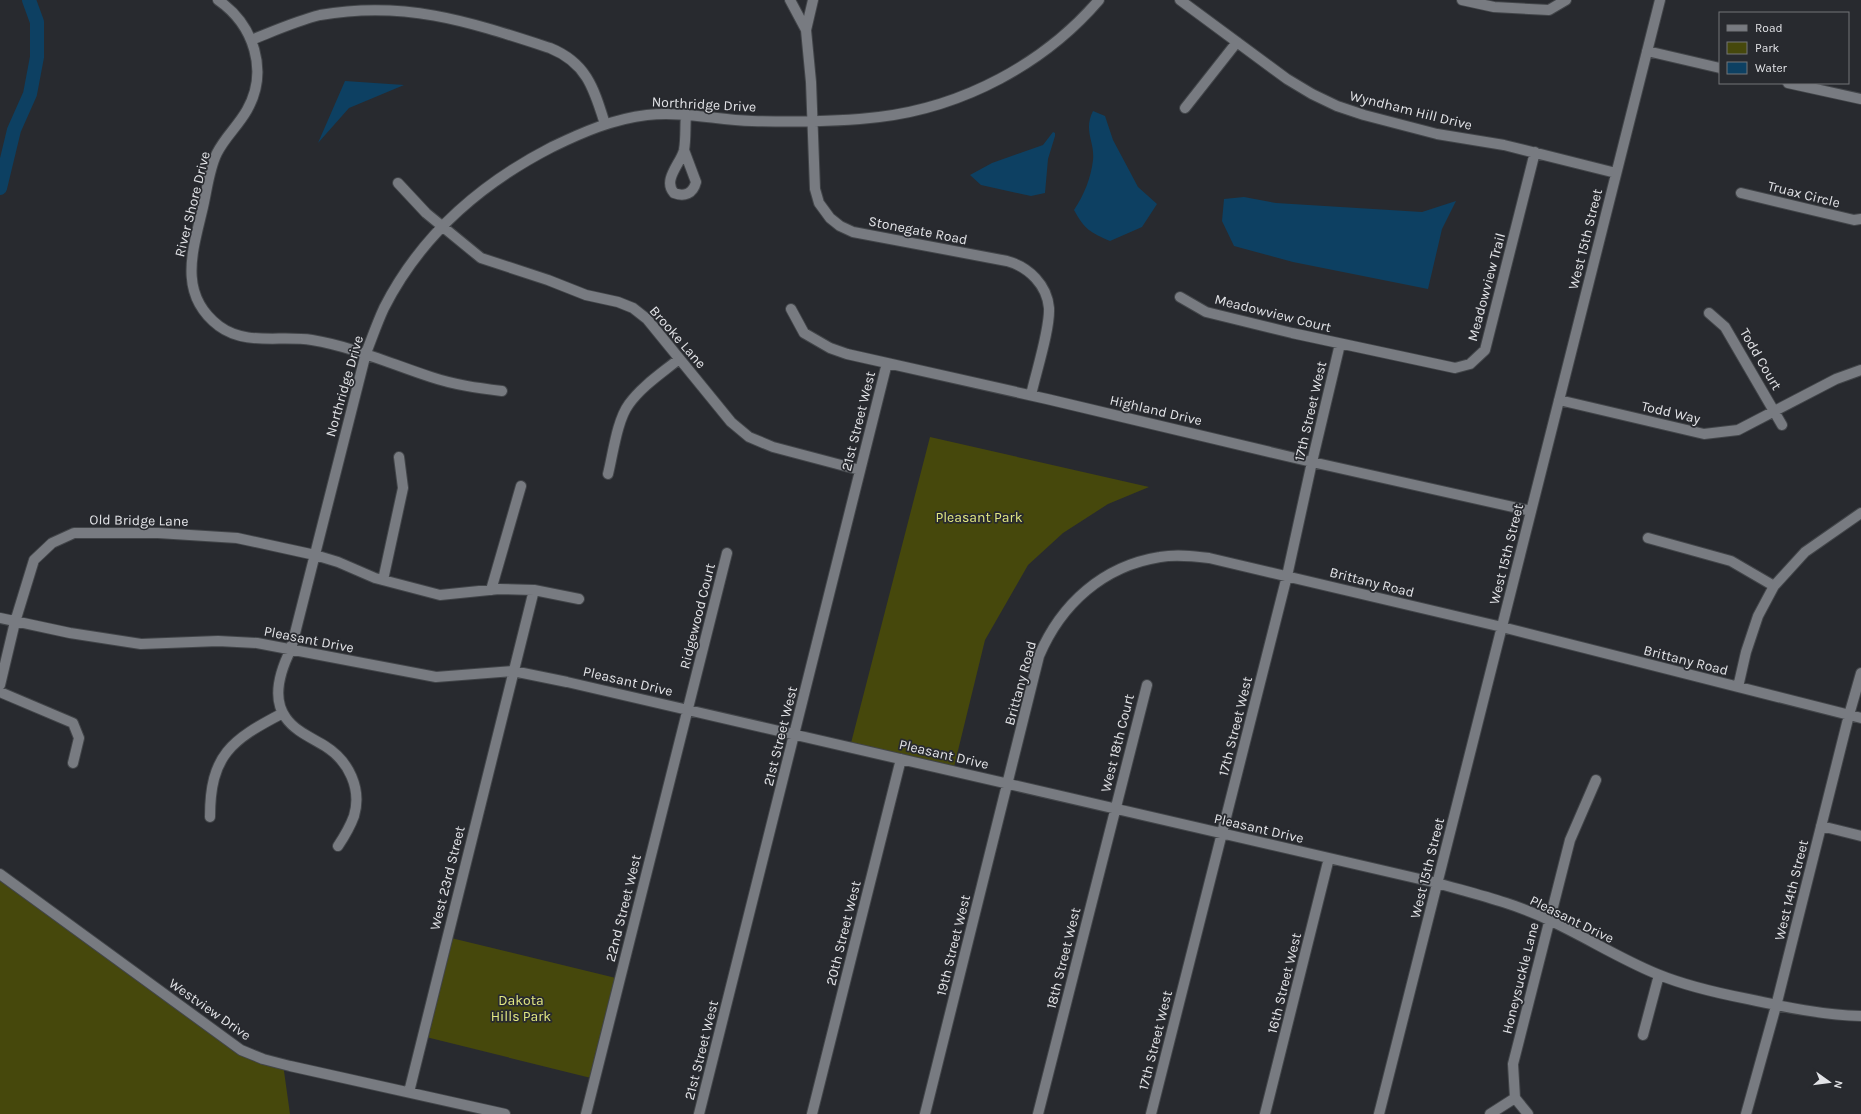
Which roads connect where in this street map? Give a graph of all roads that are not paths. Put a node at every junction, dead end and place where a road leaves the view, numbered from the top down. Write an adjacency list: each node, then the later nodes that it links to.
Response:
1 (218, 0): 11 (street, River Shore Drive)
2 (790, 0): 10 (street)
3 (813, 0): 10 (street)
4 (1099, 0): 19 (street, Northridge Drive)
5 (1180, 0): 12 (street, Wyndham Hill Drive)
6 (1462, 0): 7 (street)
7 (1566, 0)
8 (1660, 0): 13 (street, West 15th Street)
9 (410, 4): 11 (street); 20 (street)
10 (806, 30): 19 (street, Stonegate Road)
11 (251, 40): 32 (street, River Shore Drive)
12 (1237, 42): 17 (street); 22 (street, Wyndham Hill Drive)
13 (1647, 51): 14 (street); 23 (street, West 15th Street)
14 (1719, 68)
15 (1793, 84): 16 (street)
16 (1861, 99)
17 (1185, 108)
18 (686, 114): 19 (street, Northridge Drive); 20 (street, Northridge Drive); 21 (street)
19 (812, 120): 37 (street, Stonegate Road)
20 (605, 124): 27 (street, Northridge Drive)
21 (684, 150)
22 (1535, 152): 23 (street, Wyndham Hill Drive); 31 (street, Meadowview Trail)
23 (1616, 173): 38 (street, West 15th Street)
24 (398, 183): 27 (street, Brooke Lane)
25 (1741, 193): 26 (street, Truax Circle)
26 (1861, 219)
27 (441, 226): 32 (street, Northridge Drive); 33 (street, Brooke Lane)
28 (1180, 297): 31 (street, Meadowview Court)
29 (791, 309): 34 (street, Highland Drive)
30 (1709, 313): 39 (street, Todd Court)
31 (1340, 344): 42 (street, 17th Street West)
32 (366, 353): 36 (street, River Shore Drive); 50 (street, Northridge Drive)
33 (679, 359): 43 (street, Brooke Lane); 44 (street)
34 (887, 364): 37 (street, Highland Drive); 43 (street, 21st Street West)
35 (1861, 370): 39 (street, Todd Way)
36 (502, 391)
37 (1031, 395): 42 (street, Highland Drive)
38 (1559, 400): 39 (street, Todd Way); 46 (street, West 15th Street)
39 (1775, 412): 40 (street, Todd Court)
40 (1782, 425)
41 (399, 457): 52 (street)
42 (1312, 462): 46 (street, Highland Drive); 51 (street, 17th Street West)
43 (860, 470): 71 (street, 21st Street West)
44 (608, 474)
45 (521, 486): 54 (street)
46 (1531, 511): 59 (street, West 15th Street)
47 (1861, 513): 53 (street)
48 (1648, 538): 53 (street)
49 (727, 553): 67 (street, Ridgewood Court)
50 (315, 555): 52 (street, Old Bridge Lane); 58 (street, Old Bridge Lane); 60 (street, Northridge Drive)
51 (1287, 576): 59 (street, Brittany Road); 75 (street, Brittany Road); 79 (street, 17th Street West)
52 (383, 580): 54 (street, Old Bridge Lane)
53 (1774, 586): 65 (street)
54 (491, 590): 55 (street, Old Bridge Lane)
55 (534, 590): 56 (street, Old Bridge Lane); 61 (street, West 23rd Street)
56 (579, 599)
57 (0, 618): 58 (street, Pleasant Drive)
58 (16, 622): 60 (street, Pleasant Drive); 63 (street, Old Bridge Lane)
59 (1502, 628): 65 (street, Brittany Road); 84 (street, West 15th Street)
60 (291, 649): 61 (street, Pleasant Drive); 68 (street, Northridge Drive)
61 (513, 671): 67 (street, Pleasant Drive); 90 (street, West 23rd Street)
62 (1861, 673): 69 (street, West 14th Street)
63 (0, 685)
64 (1147, 685): 76 (street, West 18th Court)
65 (1738, 687): 69 (street, Brittany Road)
66 (0, 692): 73 (street)
67 (688, 709): 71 (street, Pleasant Drive); 93 (street, 22nd Street West)
68 (283, 713): 77 (street); 81 (street)
69 (1849, 715): 70 (street, Brittany Road); 78 (street, West 14th Street)
70 (1861, 718)
71 (795, 734): 72 (street, Pleasant Drive); 94 (street, 21st Street West)
72 (901, 758): 75 (street, Pleasant Drive); 95 (street, 20th Street West)
73 (73, 763)
74 (1596, 780): 85 (street, Honeysuckle Lane)
75 (1008, 784): 76 (street, Pleasant Drive); 96 (street, 19th Street West)
76 (1115, 808): 79 (street, Pleasant Drive); 97 (street, 18th Street West)
77 (210, 817)
78 (1821, 826): 80 (street); 87 (street, West 14th Street)
79 (1222, 833): 82 (street, Pleasant Drive); 98 (street, 17th Street West)
80 (1861, 836)
81 (338, 846)
82 (1330, 858): 84 (street, Pleasant Drive); 99 (street, 16th Street West)
83 (0, 874): 90 (street, Westview Drive)
84 (1437, 884): 85 (street, Pleasant Drive); 100 (street, West 15th Street)
85 (1549, 920): 86 (street, Pleasant Drive); 91 (street, Honeysuckle Lane)
86 (1659, 975): 87 (street, Pleasant Drive); 89 (street)
87 (1776, 1006): 88 (street, Pleasant Drive); 103 (street, West 14th Street)
88 (1861, 1016)
89 (1643, 1035)
90 (409, 1092): 92 (street, Westview Drive)
91 (1515, 1098): 101 (street); 102 (street)
92 (505, 1114)
93 (586, 1114)
94 (699, 1114)
95 (812, 1114)
96 (925, 1114)
97 (1038, 1114)
98 (1151, 1114)
99 (1265, 1114)
100 (1379, 1114)
101 (1490, 1114)
102 (1528, 1114)
103 (1746, 1114)

